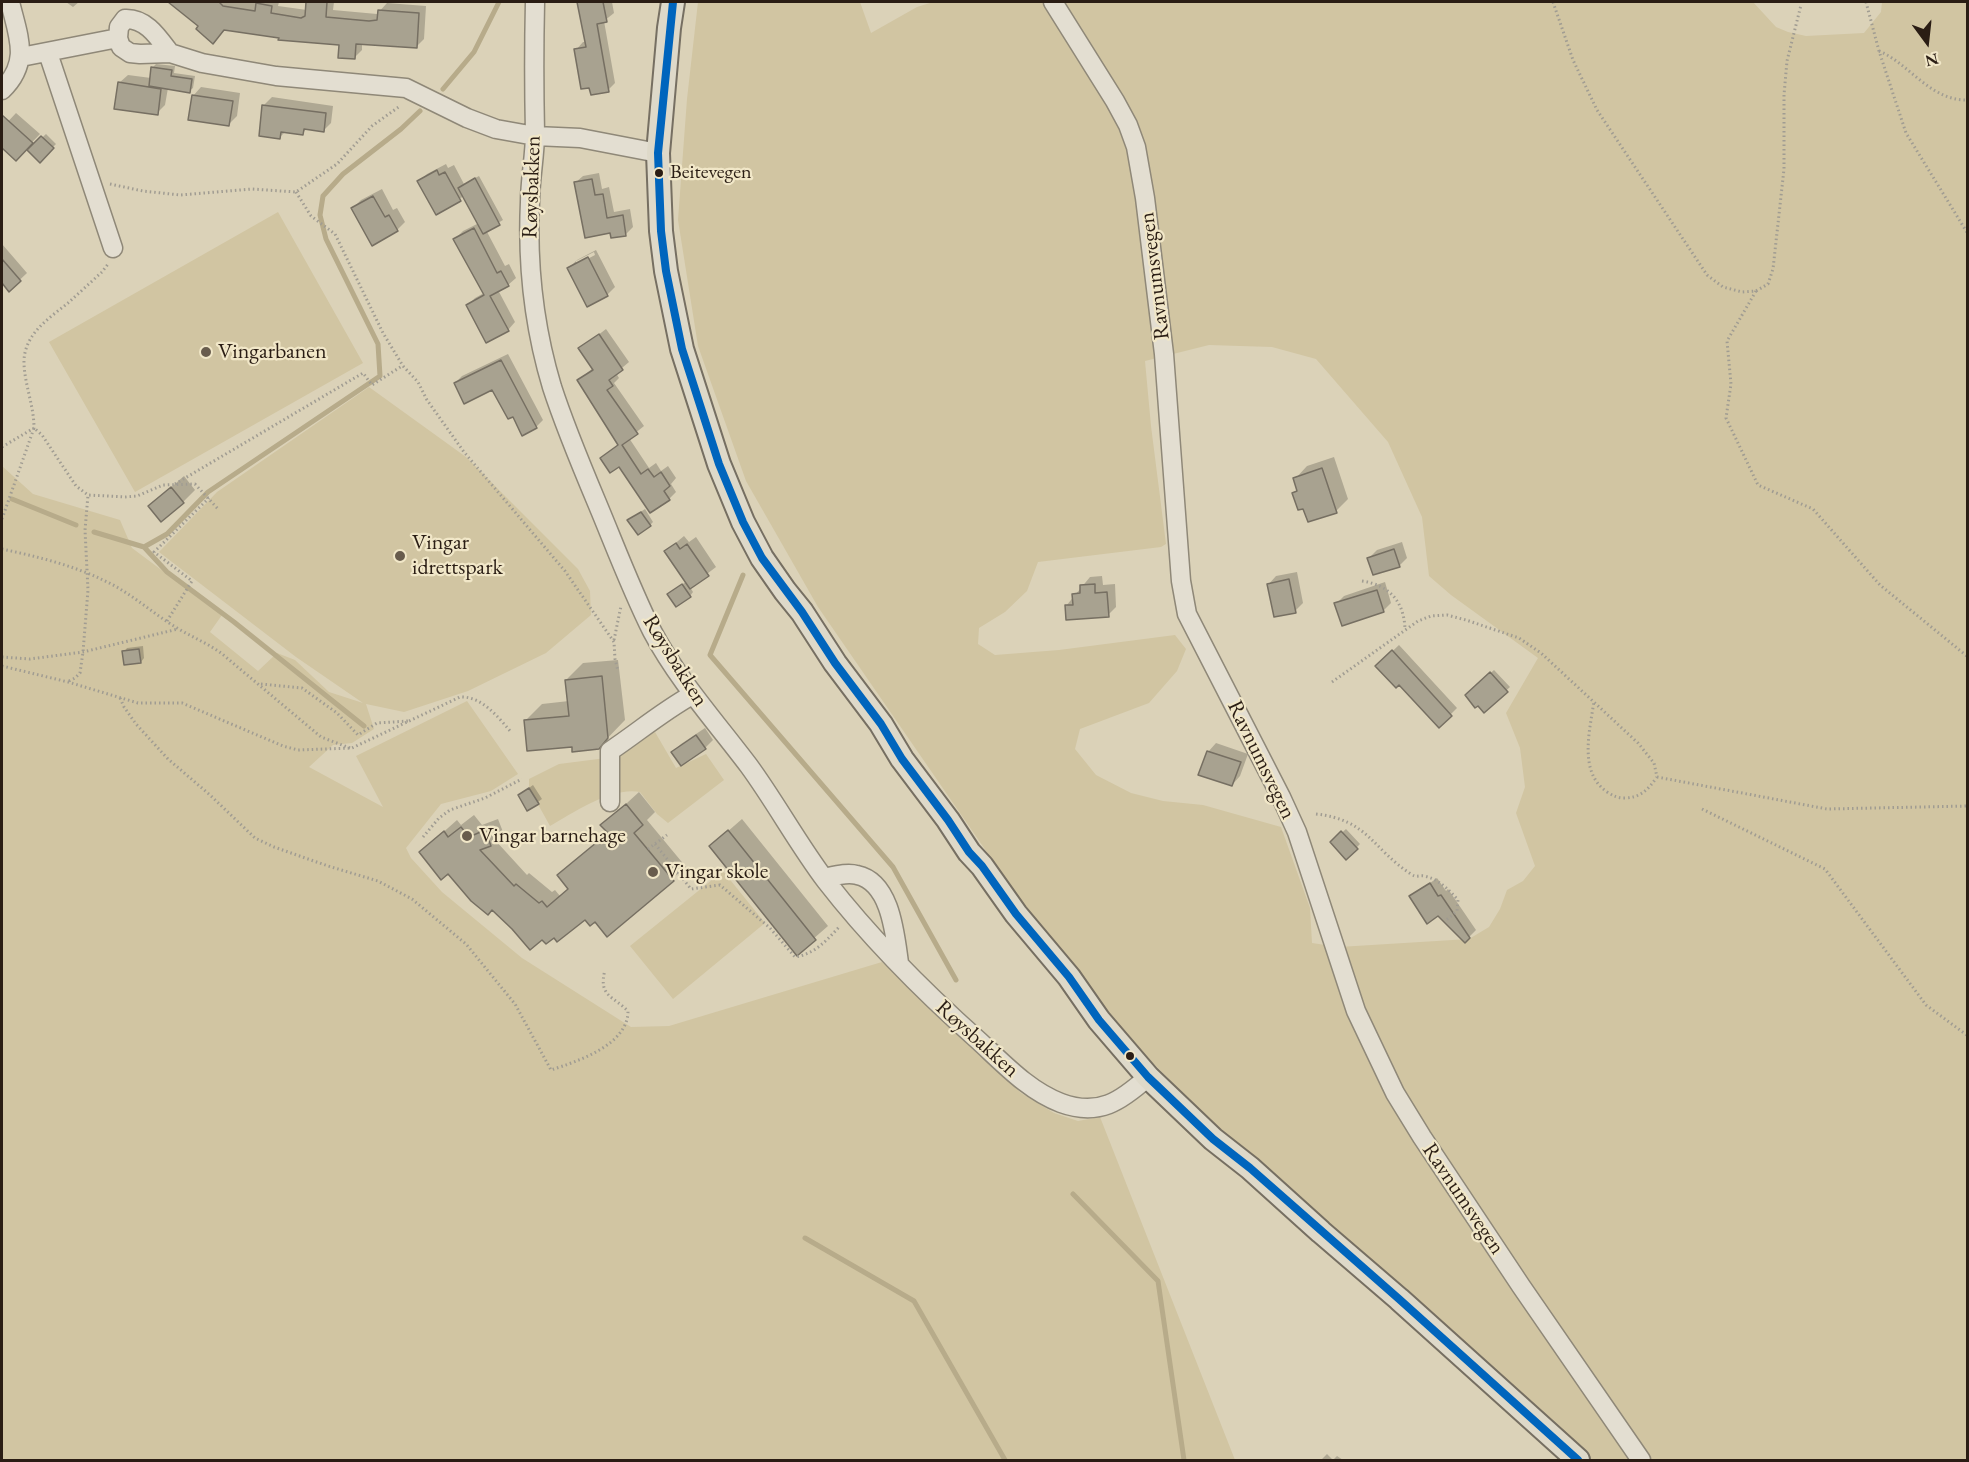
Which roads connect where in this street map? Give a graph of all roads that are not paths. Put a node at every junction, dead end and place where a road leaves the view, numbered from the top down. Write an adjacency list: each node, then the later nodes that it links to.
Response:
1 (10, 2): 9 (street)
2 (535, 2): 11 (street, Røysbakken)
3 (673, 2): 12 (main road)
4 (1053, 2): 20 (street, Ravnumsvegen)
5 (127, 10): 6 (street); 7 (street)
6 (118, 38): 7 (street); 8 (street)
7 (170, 52): 11 (street)
8 (48, 53): 9 (street); 13 (street)
9 (21, 57): 10 (street)
10 (2, 90)
11 (535, 136): 12 (street); 14 (street, Røysbakken)
12 (658, 153): 18 (main road)
13 (114, 248)
14 (692, 694): 15 (street); 16 (street, Røysbakken)
15 (610, 802)
16 (824, 878): 17 (street, Røysbakken); 17 (street)
17 (899, 963): 18 (street, Røysbakken)
18 (1148, 1077): 19 (main road)
19 (1578, 1461)
20 (1641, 1461)

